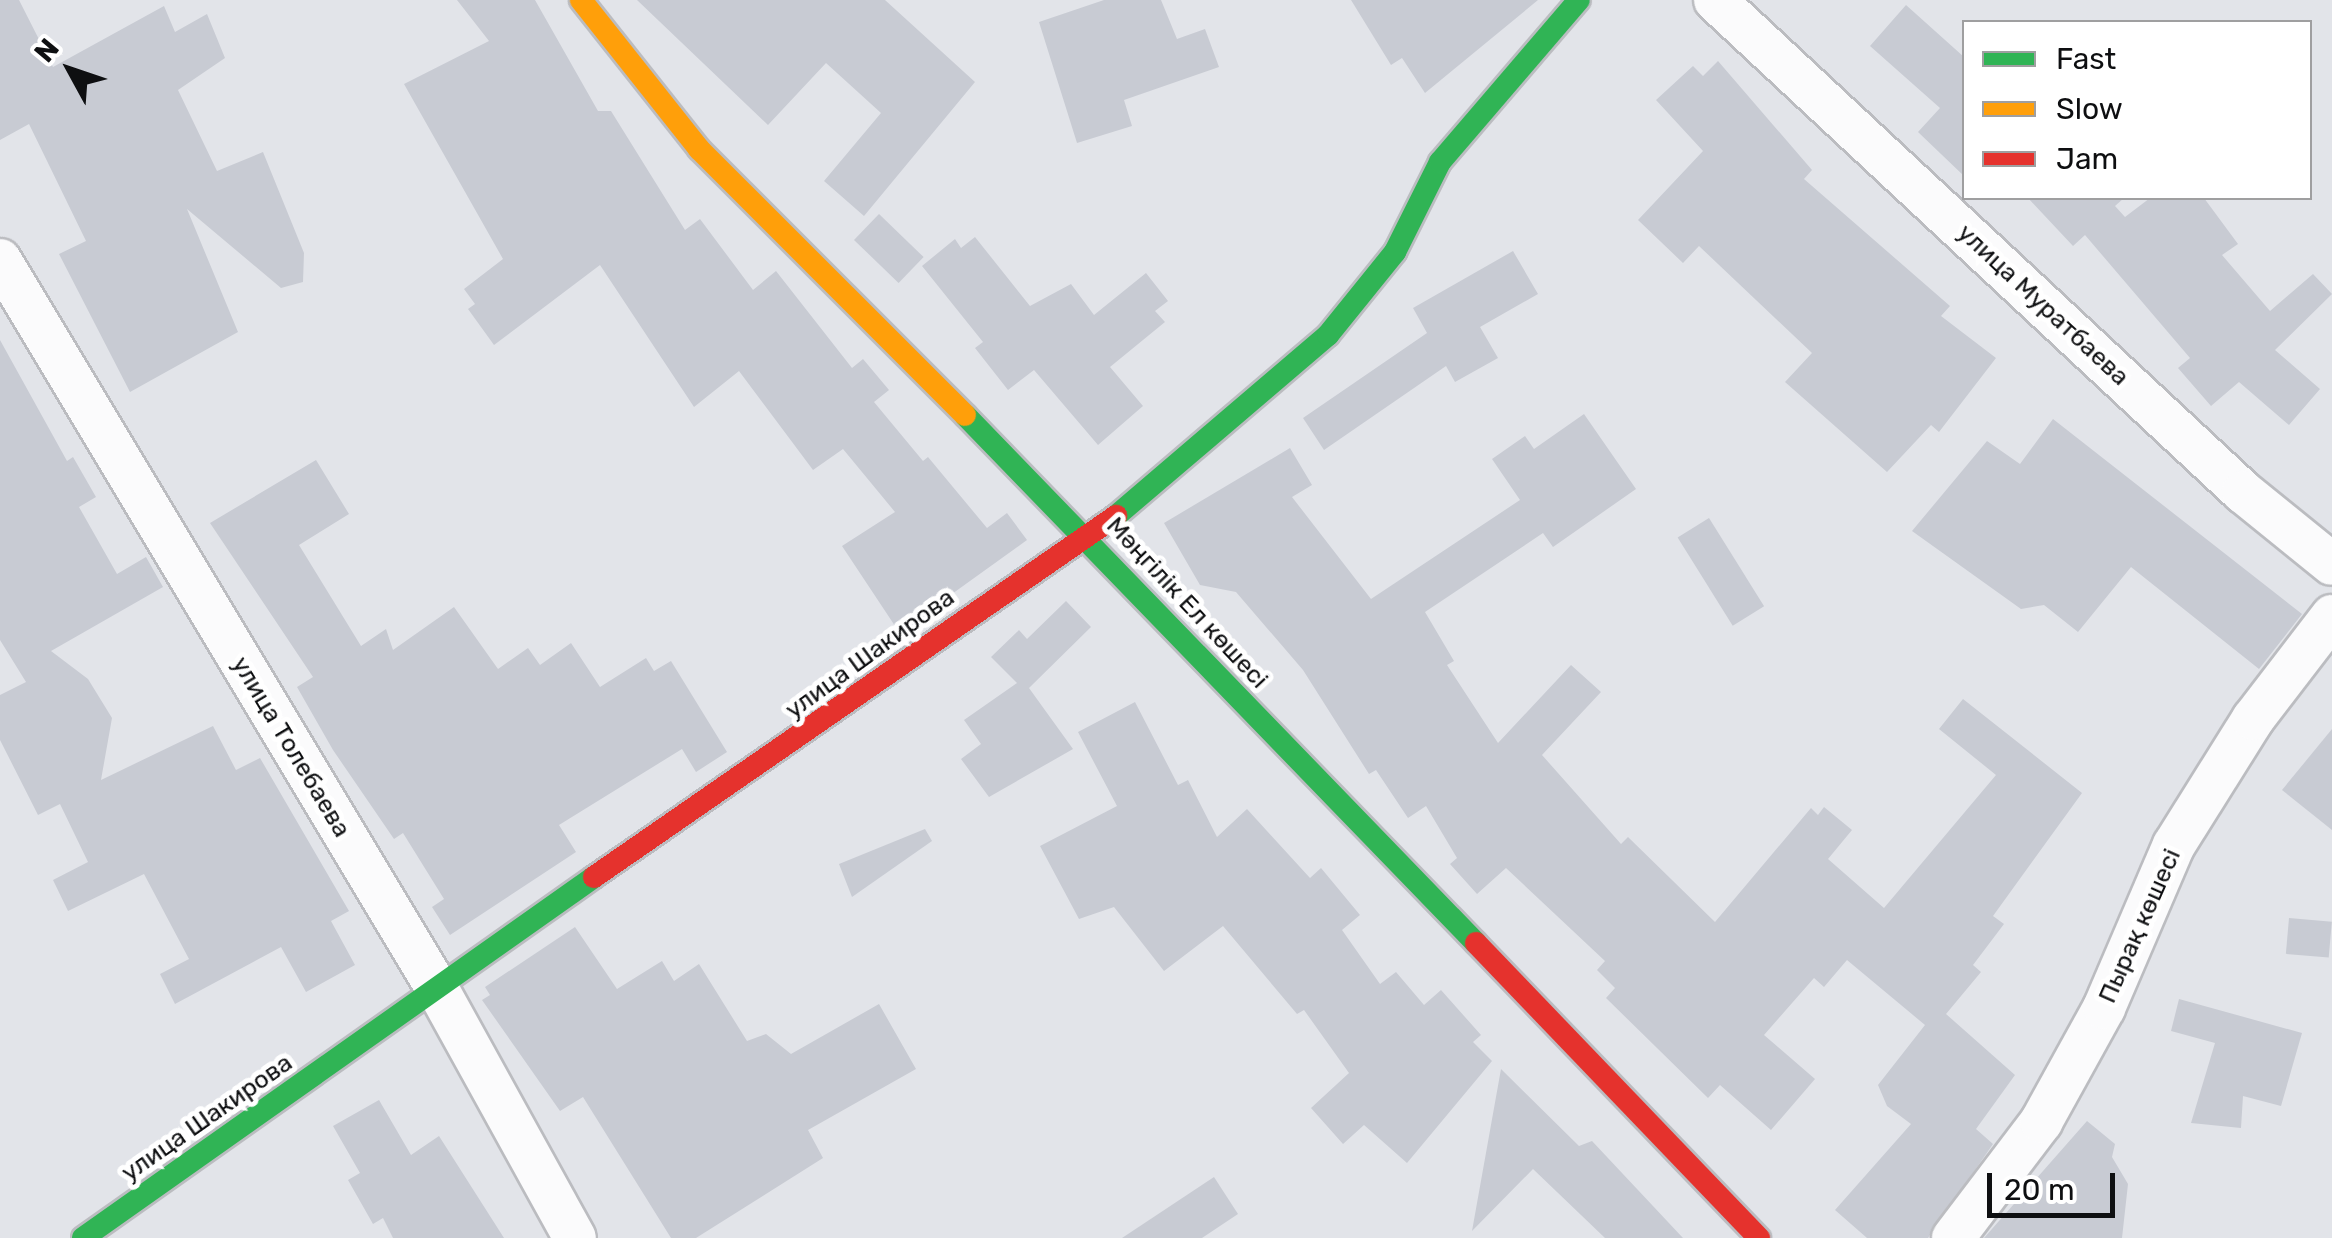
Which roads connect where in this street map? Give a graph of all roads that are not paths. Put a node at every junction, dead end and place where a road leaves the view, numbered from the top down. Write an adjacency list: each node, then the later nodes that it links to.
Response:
1 (580, 0): 5 (street, Мәңгілік Ел көшесі)
2 (1579, 0): 5 (street, улица Шакирова)
3 (1715, 0): 6 (street, улица Муратбаева)
4 (0, 260): 8 (street, улица Толебаева)
5 (1082, 532): 8 (street, улица Шакирова); 11 (street, Мәңгілік Ел көшесі)
6 (2331, 560)
7 (2332, 616): 12 (street, Пырақ көшесі)
8 (438, 990): 9 (street, улица Шакирова); 10 (street, улица Толебаева)
9 (84, 1238)
10 (575, 1238)
11 (1759, 1238)
12 (1953, 1238)

